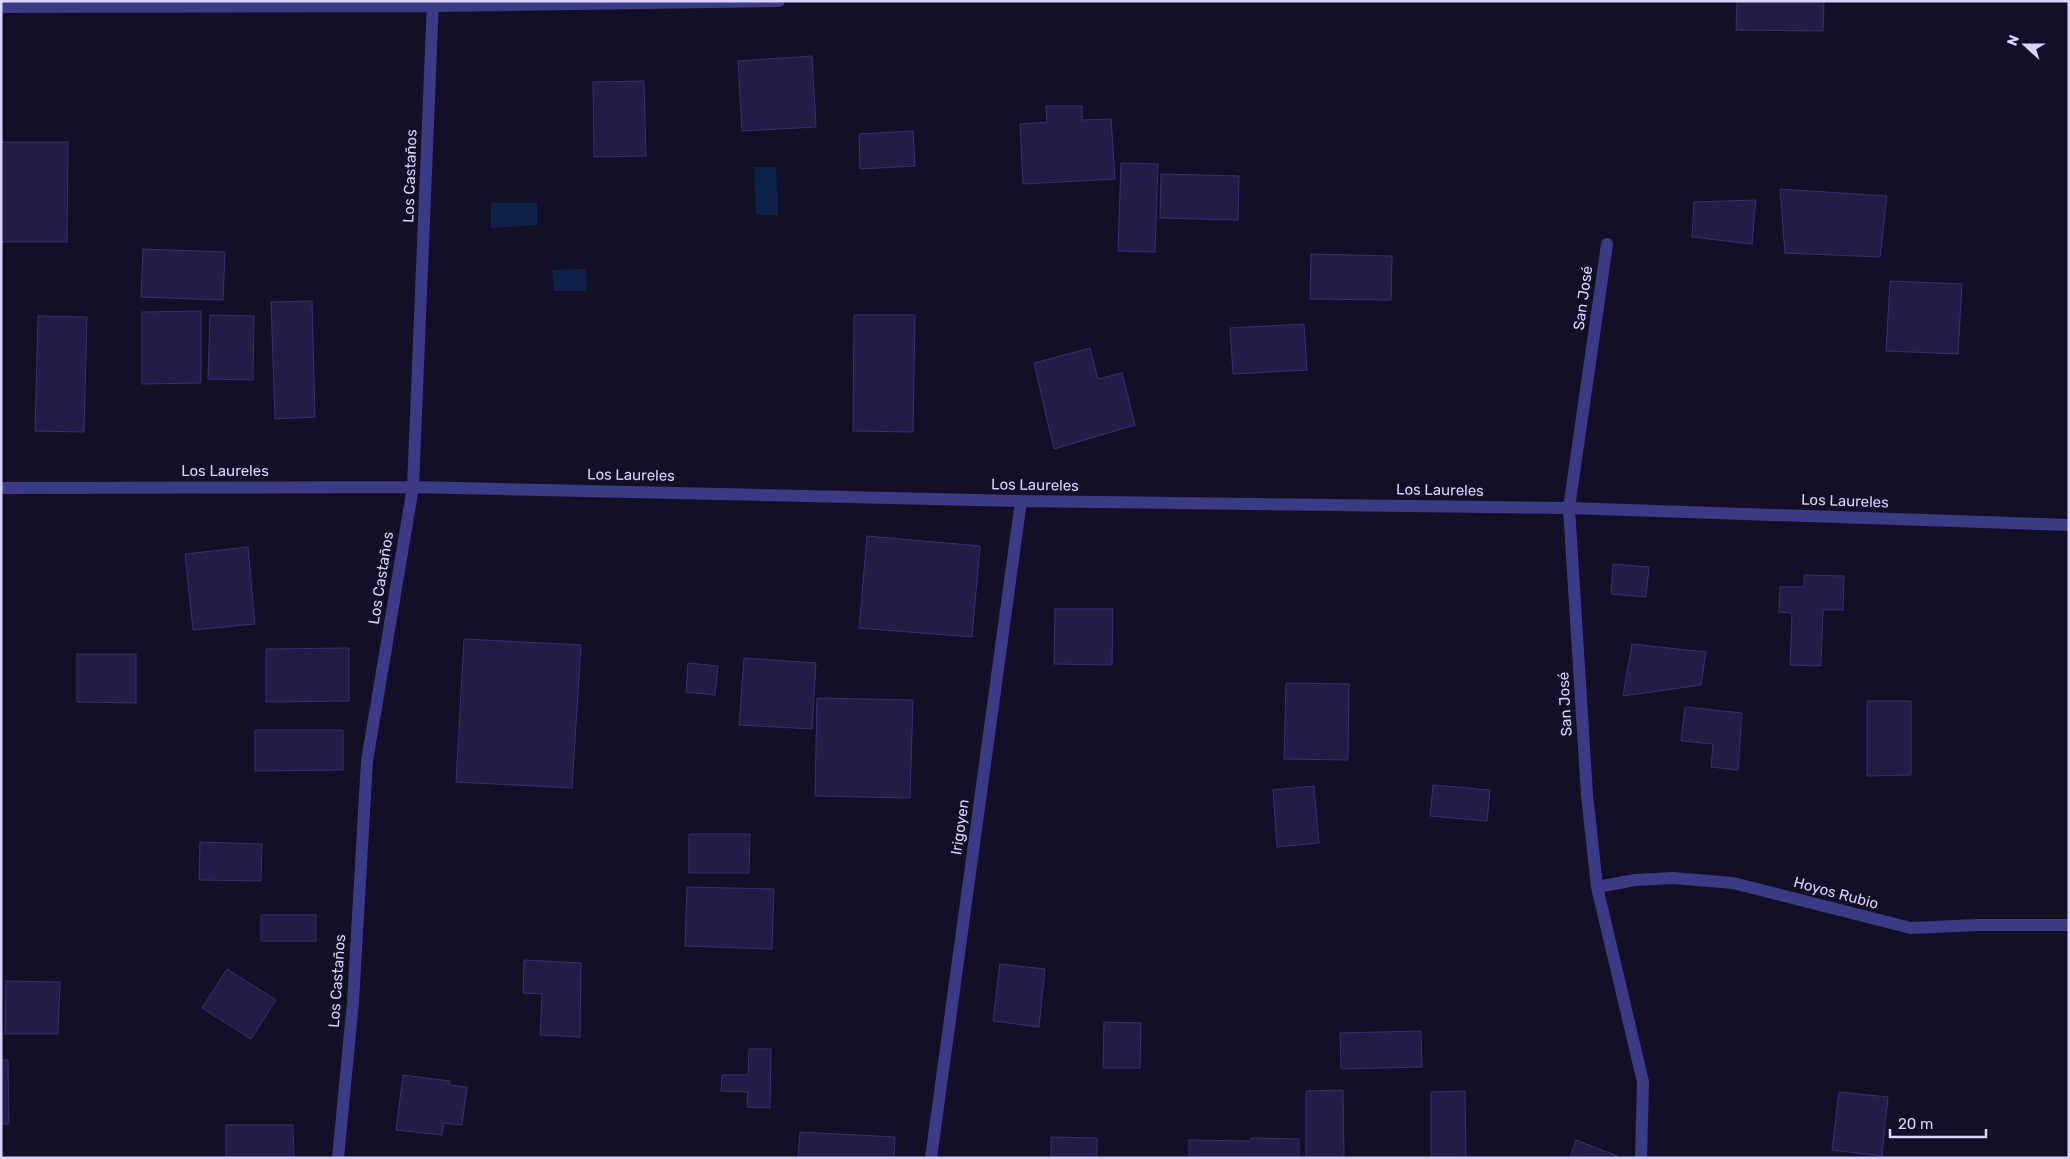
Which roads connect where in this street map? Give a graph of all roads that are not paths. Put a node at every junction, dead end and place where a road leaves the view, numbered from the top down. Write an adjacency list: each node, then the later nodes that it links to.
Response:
1 (779, 1): 2 (street)
2 (433, 4): 3 (street); 5 (street, Los Castaños)
3 (1, 7)
4 (1607, 244): 8 (street, San José)
5 (413, 487): 6 (street, Los Laureles); 7 (street, Los Laureles); 12 (street, Los Castaños)
6 (1, 488)
7 (1021, 501): 8 (street, Los Laureles); 13 (street, Irigoyen)
8 (1569, 508): 9 (street, Los Laureles); 10 (street, San José)
9 (2069, 525)
10 (1597, 887): 11 (street, Hoyos Rubio); 14 (street, San José)
11 (2069, 925)
12 (338, 1158)
13 (931, 1158)
14 (1641, 1158)

